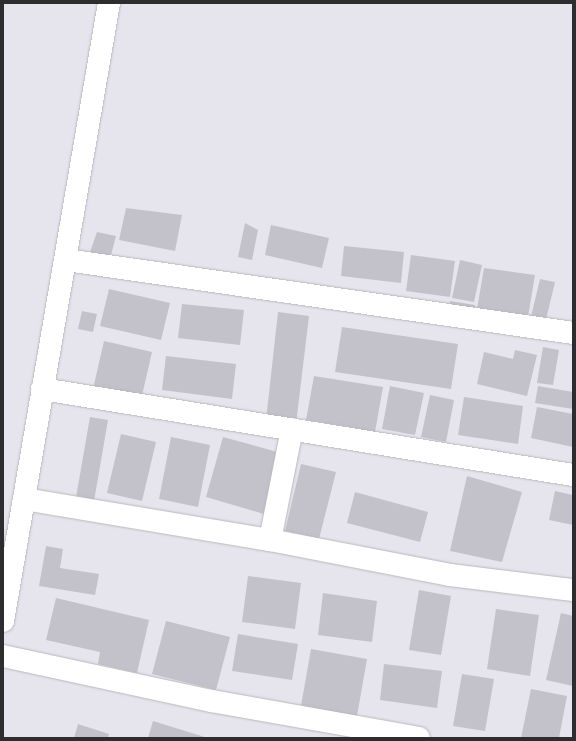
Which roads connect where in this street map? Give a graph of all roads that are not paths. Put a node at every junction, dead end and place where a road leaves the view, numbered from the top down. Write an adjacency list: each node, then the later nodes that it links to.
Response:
1 (109, 3): 2 (street)
2 (66, 260): 3 (street); 4 (street)
3 (573, 333)
4 (42, 389): 5 (street); 7 (street)
5 (292, 429): 6 (street); 8 (street)
6 (573, 475)
7 (24, 499): 8 (street); 10 (street)
8 (270, 540): 9 (street)
9 (573, 590)
10 (3, 621)
11 (3, 656): 12 (street)
12 (419, 738)

